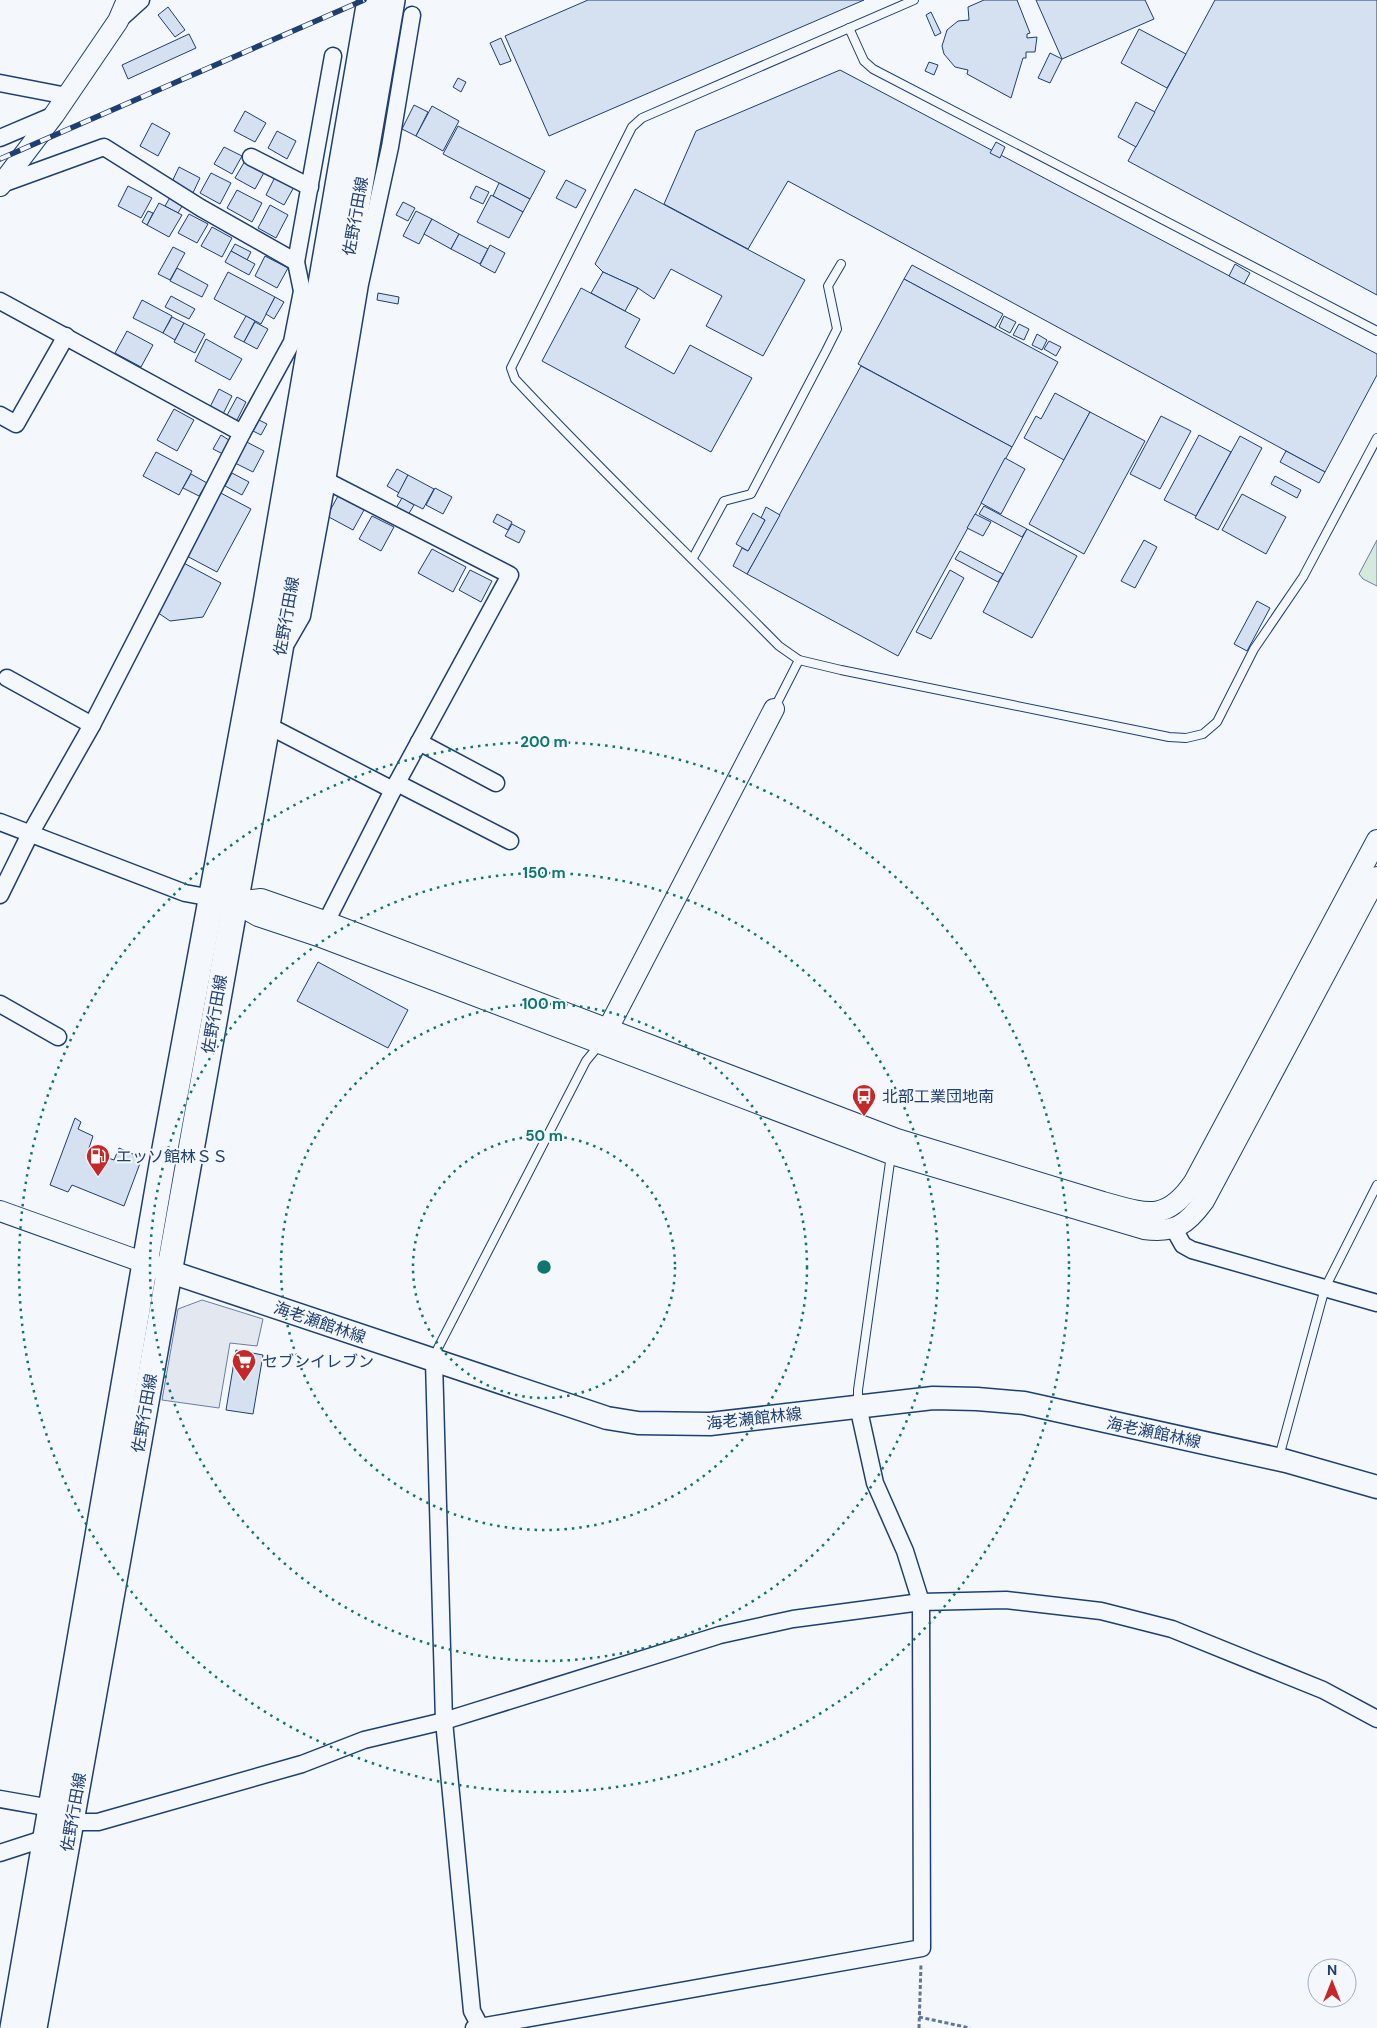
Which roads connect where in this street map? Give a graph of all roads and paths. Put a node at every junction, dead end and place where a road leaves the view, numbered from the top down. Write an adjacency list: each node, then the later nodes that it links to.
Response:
1 (117, 0): 8 (street)
2 (126, 0): 8 (street)
3 (141, 0): 8 (street)
4 (370, 0): 28 (main road, 佐野行田線)
5 (392, 0): 28 (main road, 佐野行田線)
6 (914, 0): 9 (lane)
7 (412, 15): 26 (street)
8 (118, 21): 12 (street)
9 (849, 28): 21 (lane); 27 (lane)
10 (333, 56): 17 (street)
11 (0, 83): 12 (street)
12 (67, 96): 13 (street)
13 (54, 115): 14 (street); 16 (street)
14 (0, 138)
15 (251, 156): 17 (street)
16 (1, 185): 18 (street)
17 (310, 186): 18 (street)
18 (296, 262): 24 (street)
19 (841, 264): 27 (lane)
20 (0, 301): 22 (street)
21 (1377, 331)
22 (66, 336): 23 (street); 24 (street)
23 (0, 416)
24 (242, 433): 33 (street)
25 (1377, 438): 30 (lane)
26 (327, 481): 29 (street); 35 (street)
27 (693, 558): 30 (lane)
28 (277, 604): 29 (main road, 佐野行田線); 44 (main road, 佐野行田線)
29 (278, 657): 34 (main road, 佐野行田線)
30 (799, 660): 32 (lane)
31 (7, 678): 33 (street)
32 (774, 709): 48 (street)
33 (92, 725): 39 (street)
34 (267, 725): 37 (street); 44 (main road, 佐野行田線)
35 (419, 742): 36 (street); 37 (street)
36 (496, 783)
37 (395, 787): 41 (street); 45 (street)
38 (0, 822): 39 (street)
39 (30, 834): 43 (street); 44 (street)
40 (1377, 840): 49 (street)
41 (510, 842)
42 (1377, 877): 52 (street)
43 (0, 894)
44 (223, 900): 45 (street); 53 (main road, 佐野行田線); 54 (main road, 佐野行田線)
45 (322, 929): 48 (street)
46 (0, 1004): 47 (street)
47 (58, 1037)
48 (604, 1037): 49 (street); 57 (lane)
49 (894, 1146): 52 (street); 58 (lane)
50 (1377, 1185): 55 (lane)
51 (0, 1211): 53 (street)
52 (1174, 1229): 55 (street)
53 (145, 1263): 54 (main road, 海老瀬館林線); 65 (main road, 佐野行田線)
54 (169, 1271): 57 (main road, 海老瀬館林線); 65 (main road, 佐野行田線)
55 (1325, 1288): 56 (street); 59 (lane)
56 (1377, 1303)
57 (434, 1361): 58 (main road, 海老瀬館林線); 63 (street)
58 (858, 1406): 59 (main road, 海老瀬館林線); 61 (street)
59 (1279, 1459): 60 (main road, 海老瀬館林線)
60 (1377, 1487)
61 (921, 1602): 62 (street); 63 (street); 68 (street)
62 (1377, 1719)
63 (444, 1722): 65 (street); 72 (street)
64 (0, 1799): 65 (street)
65 (61, 1815): 66 (main road, 佐野行田線); 71 (main road, 佐野行田線)
66 (46, 1838): 67 (street); 70 (main road, 佐野行田線)
67 (0, 1853)
68 (922, 1948): 69 (path); 72 (street)
69 (919, 2017): 73 (path); 74 (path)
70 (13, 2028)
71 (34, 2028)
72 (479, 2028)
73 (918, 2028)
74 (970, 2028)

